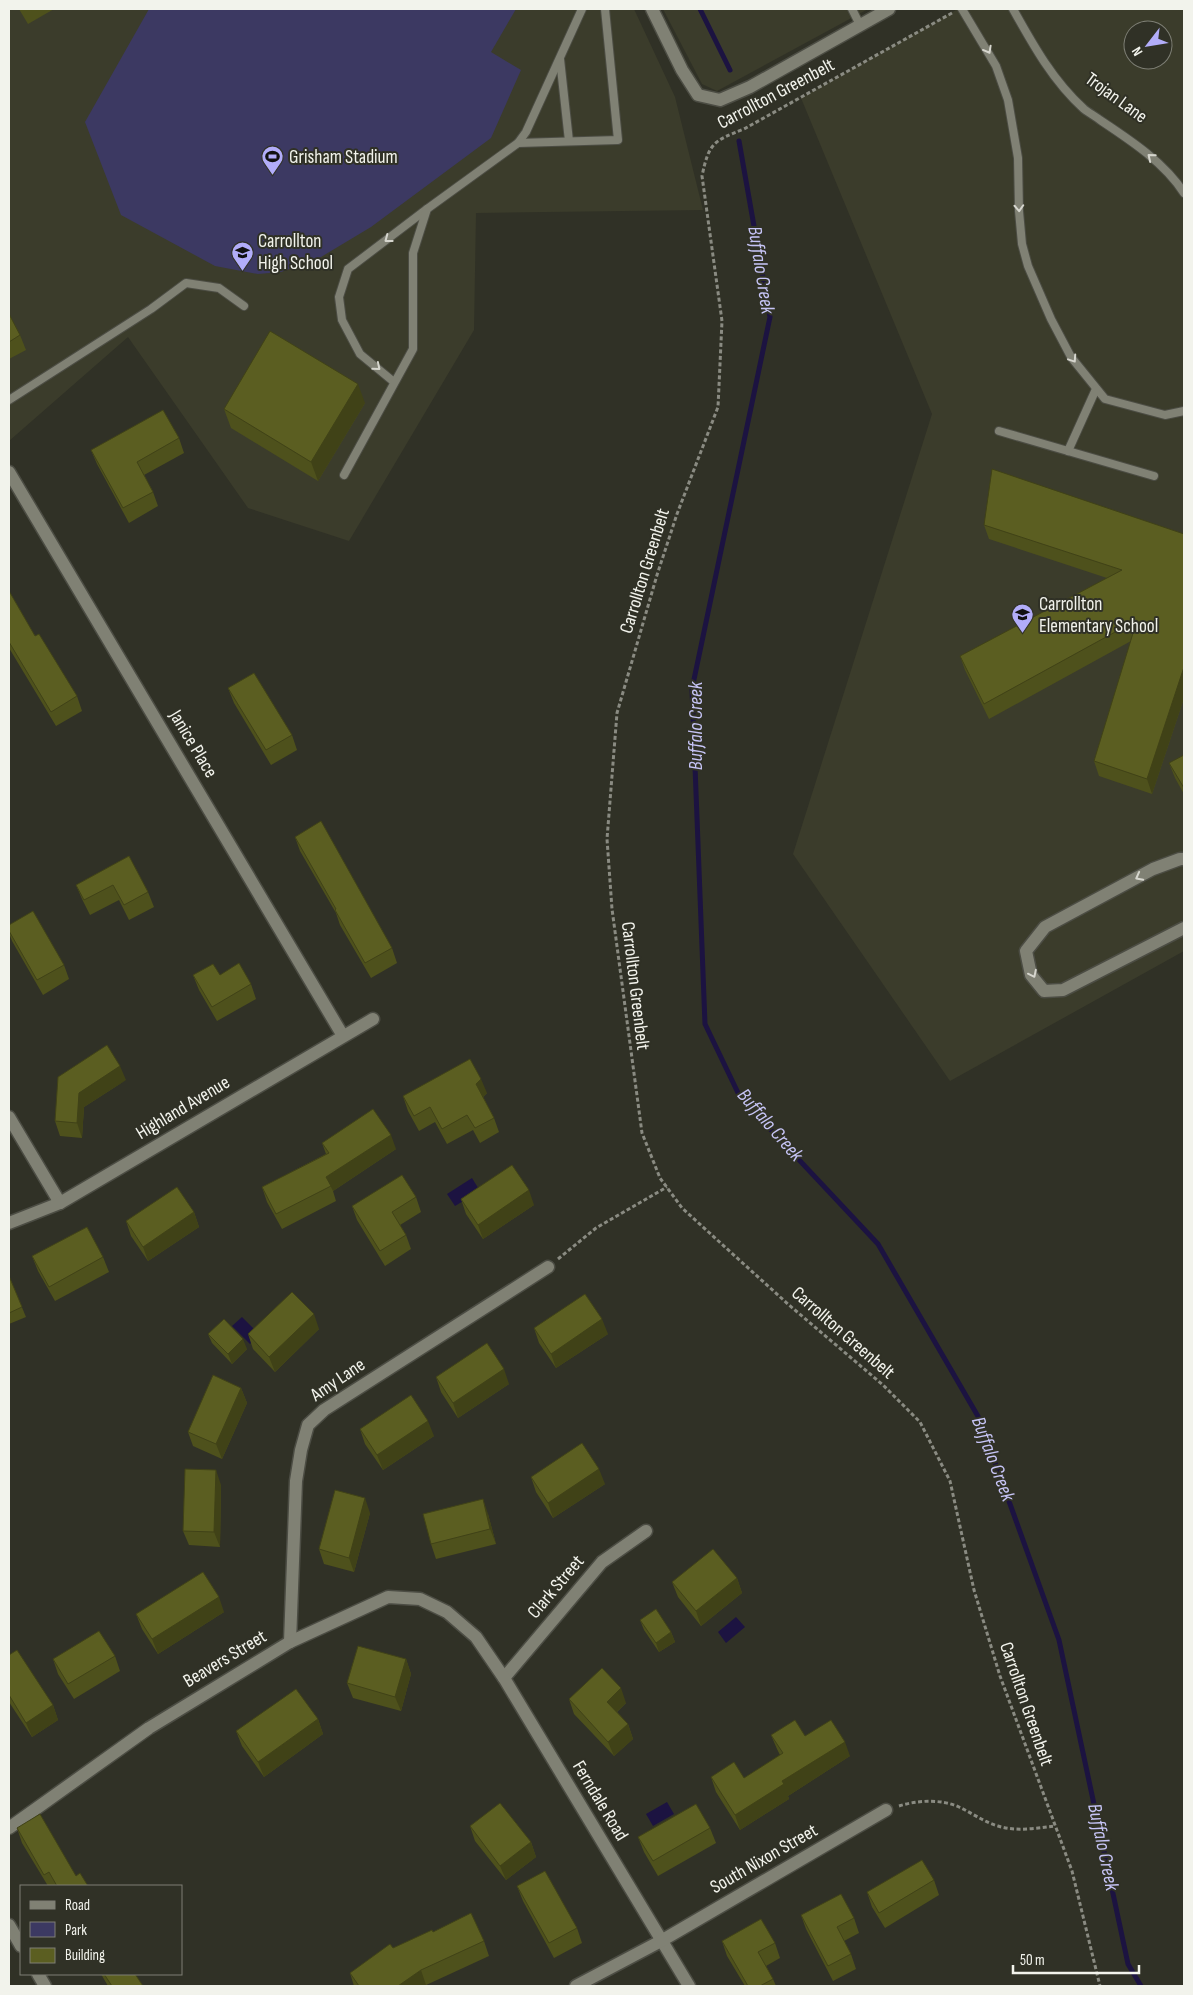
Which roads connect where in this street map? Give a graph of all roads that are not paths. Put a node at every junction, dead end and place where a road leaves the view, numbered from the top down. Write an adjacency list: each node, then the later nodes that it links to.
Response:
1 (582, 9): 9 (lane)
2 (605, 9): 10 (lane)
3 (652, 9): 8 (street)
4 (852, 9): 8 (lane)
5 (889, 9): 8 (street)
6 (961, 9): 16 (lane, one-way to 16)
7 (1013, 9): 12 (lane, one-way to 7)
8 (860, 25)
9 (559, 57): 10 (lane); 11 (lane)
10 (569, 141): 11 (lane)
11 (518, 143): 13 (lane)
12 (1184, 193)
13 (427, 209): 15 (lane); 15 (lane, one-way to 15)
14 (244, 306): 17 (lane)
15 (394, 382): 22 (lane)
16 (1096, 389): 18 (lane); 20 (lane)
17 (9, 400)
18 (1184, 411)
19 (999, 430): 20 (lane)
20 (1068, 451): 23 (lane)
21 (9, 472): 27 (street, Janice Place)
22 (344, 475)
23 (1154, 476)
24 (1184, 859): 25 (street, one-way to 25)
25 (1184, 928)
26 (373, 1019): 27 (street, Highland Avenue)
27 (343, 1036): 29 (street, Highland Avenue)
28 (9, 1117): 29 (street)
29 (60, 1203): 30 (street, Highland Avenue)
30 (9, 1223)
31 (548, 1267): 34 (street, Amy Lane)
32 (646, 1531): 35 (street, Clark Street)
33 (476, 1637): 34 (street, Beavers Street); 35 (street, Ferndale Road)
34 (290, 1642): 37 (street, Beavers Street)
35 (504, 1678): 39 (street, Ferndale Road)
36 (886, 1810): 39 (street, South Nixon Street)
37 (9, 1828)
38 (9, 1925): 40 (street)
39 (661, 1941): 43 (street, South Nixon Street); 44 (street, Ferndale Road)
40 (20, 1944)
41 (39, 1975): 42 (street)
42 (45, 1986)
43 (576, 1986)
44 (689, 1986)

